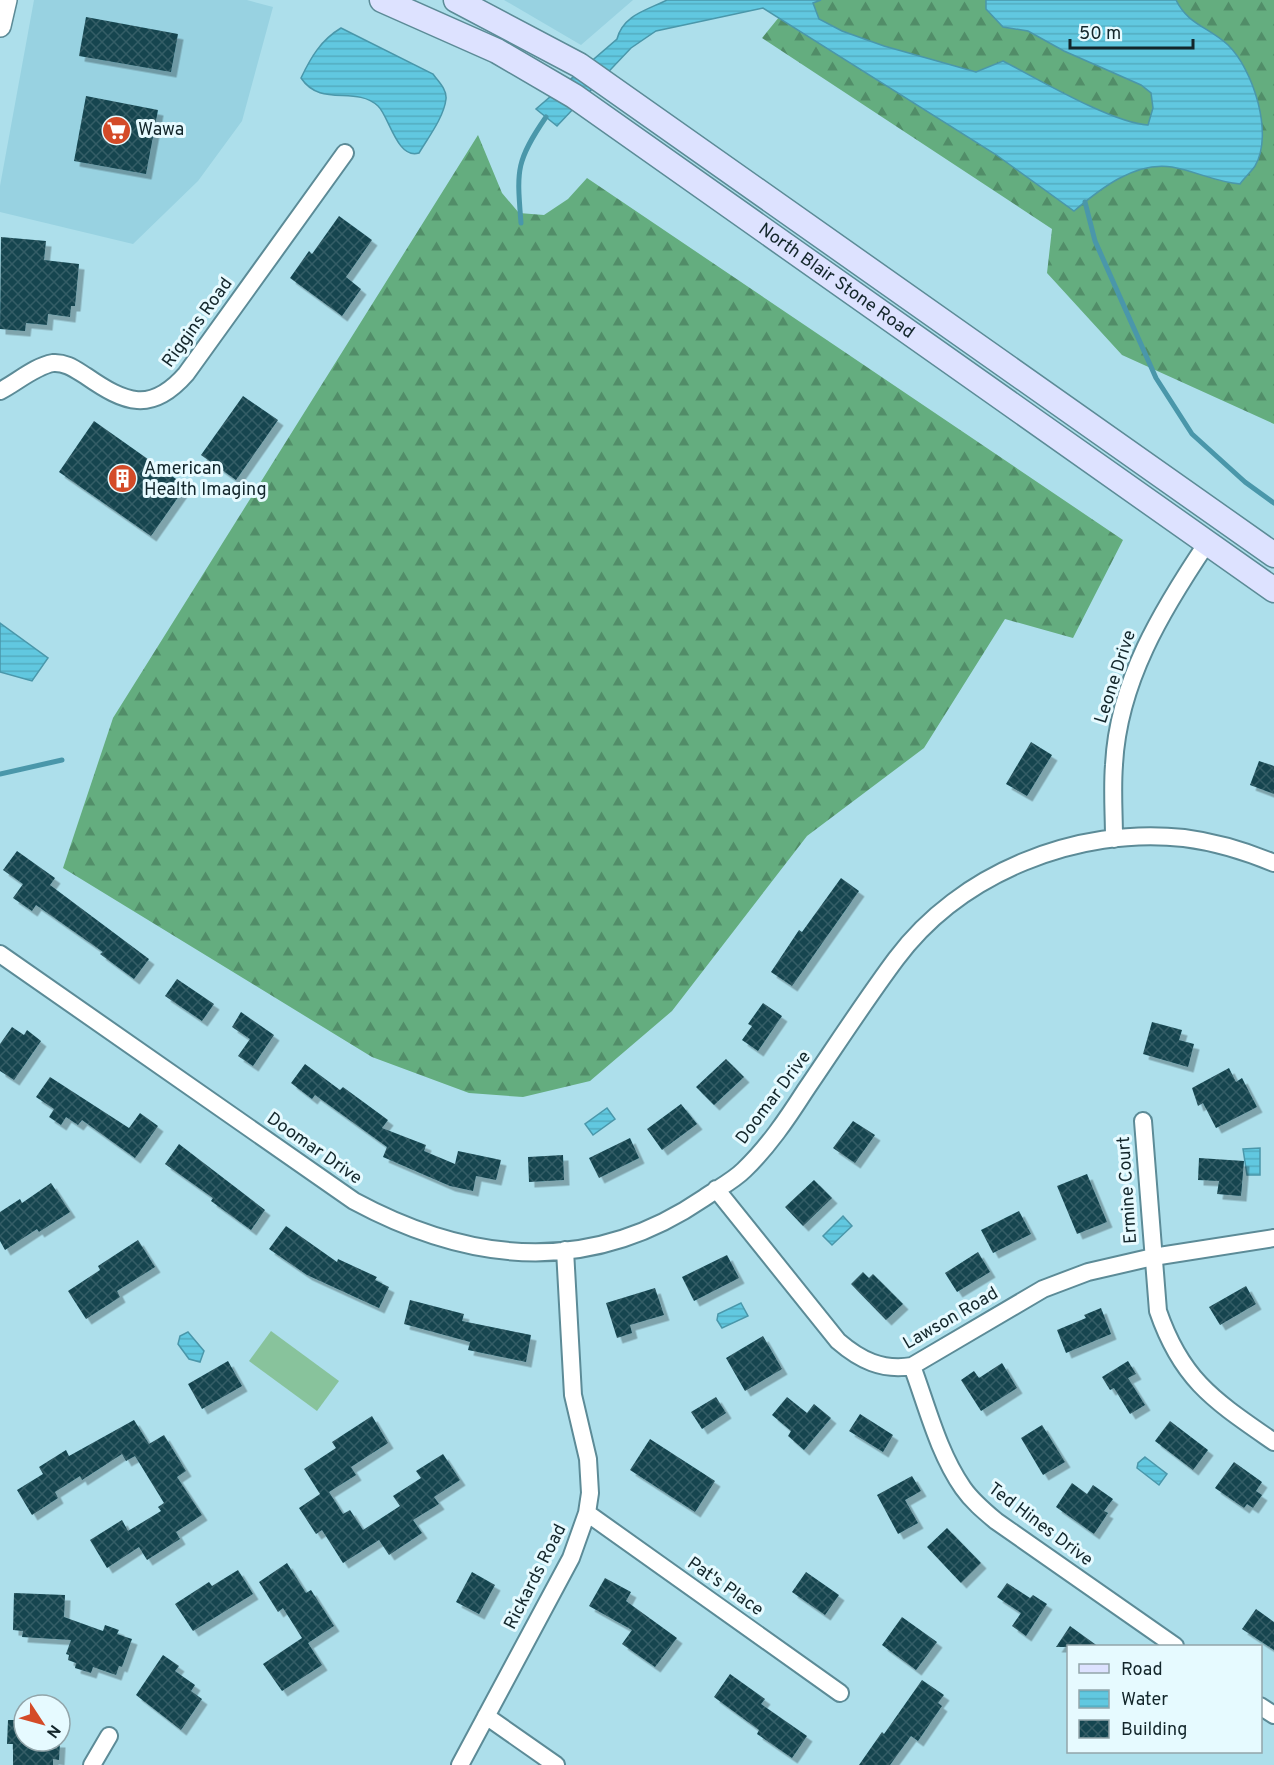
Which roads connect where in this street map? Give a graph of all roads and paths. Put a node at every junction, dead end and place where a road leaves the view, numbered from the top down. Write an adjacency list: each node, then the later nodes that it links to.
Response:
1 (6, 0): 4 (street)
2 (382, 0): 6 (main road, North Blair Stone Road)
3 (456, 0): 5 (main road, North Blair Stone Road)
4 (0, 26)
5 (542, 44): 6 (main road); 10 (main road, North Blair Stone Road)
6 (525, 67): 9 (main road, North Blair Stone Road)
7 (345, 153): 8 (street, Riggins Road)
8 (0, 391)
9 (1207, 543): 10 (main road); 11 (main road, North Blair Stone Road); 12 (street, Leone Drive)
10 (1267, 550)
11 (1274, 590)
12 (1114, 839): 13 (street, Doomar Drive); 16 (street, Doomar Drive)
13 (1274, 863)
14 (0, 954): 18 (street, Doomar Drive)
15 (1143, 1121): 19 (street, Ermine Court)
16 (716, 1190): 18 (street, Doomar Drive); 20 (street, Lawson Road)
17 (1274, 1238): 19 (street, Lawson Road)
18 (565, 1250): 22 (street, Rickards Road)
19 (1153, 1257): 20 (street, Lawson Road); 21 (street, Ermine Court)
20 (912, 1366): 23 (street, Ted Hines Drive)
21 (1274, 1442)
22 (587, 1513): 24 (street, Pat's Place); 25 (street, Rickards Road)
23 (1172, 1645)
24 (840, 1693)
25 (486, 1716): 28 (street, Rickards Road); 29 (street)
26 (109, 1736): 27 (street)
27 (92, 1765)
28 (460, 1765)
29 (556, 1765)

